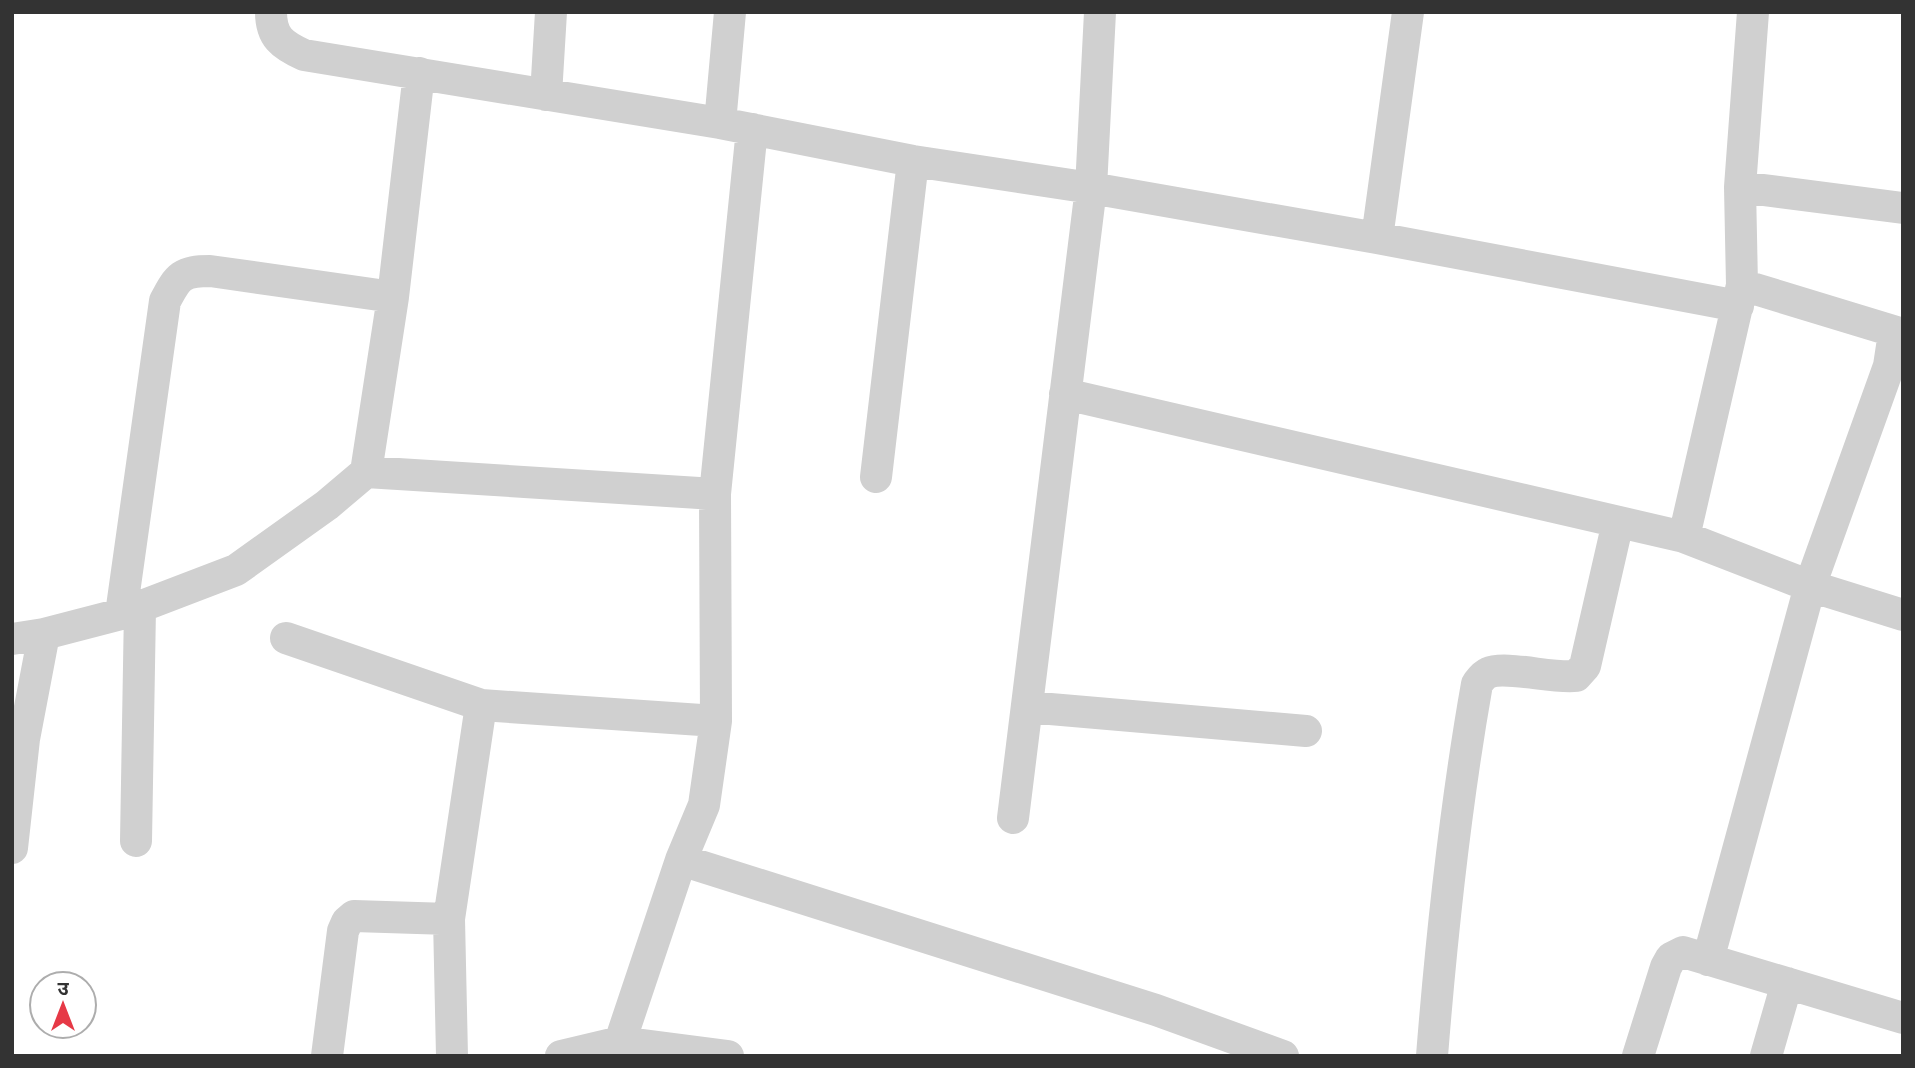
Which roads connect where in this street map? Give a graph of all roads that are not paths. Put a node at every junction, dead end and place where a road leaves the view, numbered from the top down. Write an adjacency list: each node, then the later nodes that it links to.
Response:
1 (271, 12): 7 (street)
2 (551, 12): 8 (street)
3 (730, 12): 9 (street)
4 (1101, 12): 13 (street)
5 (1408, 12): 15 (street)
6 (1753, 12): 12 (street)
7 (419, 73): 8 (street); 17 (street)
8 (546, 94): 9 (street)
9 (720, 123): 10 (street)
10 (752, 129): 11 (street); 22 (street)
11 (913, 161): 13 (street); 21 (street)
12 (1740, 187): 14 (street); 16 (street)
13 (1091, 188): 15 (street); 19 (street)
14 (1903, 208)
15 (1377, 238): 16 (street)
16 (1740, 296): 18 (street); 24 (street)
17 (393, 297): 20 (street); 26 (street)
18 (1899, 333): 25 (street)
19 (1065, 394): 23 (street); 32 (street)
20 (366, 472): 22 (street); 26 (street)
21 (876, 477)
22 (715, 495): 33 (street)
23 (1618, 522): 24 (street); 49 (street)
24 (1684, 537): 25 (street)
25 (1810, 586): 27 (street); 40 (street)
26 (131, 611): 28 (street); 36 (street)
27 (1903, 615)
28 (44, 634): 30 (street); 37 (street)
29 (286, 638): 31 (street)
30 (12, 639)
31 (481, 705): 33 (street); 39 (street)
32 (1027, 707): 34 (street); 35 (street)
33 (716, 721): 38 (street)
34 (1306, 731)
35 (1013, 818)
36 (136, 841)
37 (12, 848)
38 (681, 860): 43 (street); 48 (street)
39 (449, 919): 44 (street); 45 (street)
40 (1708, 960): 41 (street); 50 (street)
41 (1787, 983): 42 (street); 51 (street)
42 (1903, 1018)
43 (620, 1042): 46 (street); 47 (street)
44 (327, 1056)
45 (452, 1056)
46 (561, 1056)
47 (728, 1056)
48 (1283, 1056)
49 (1432, 1056)
50 (1638, 1056)
51 (1766, 1056)

